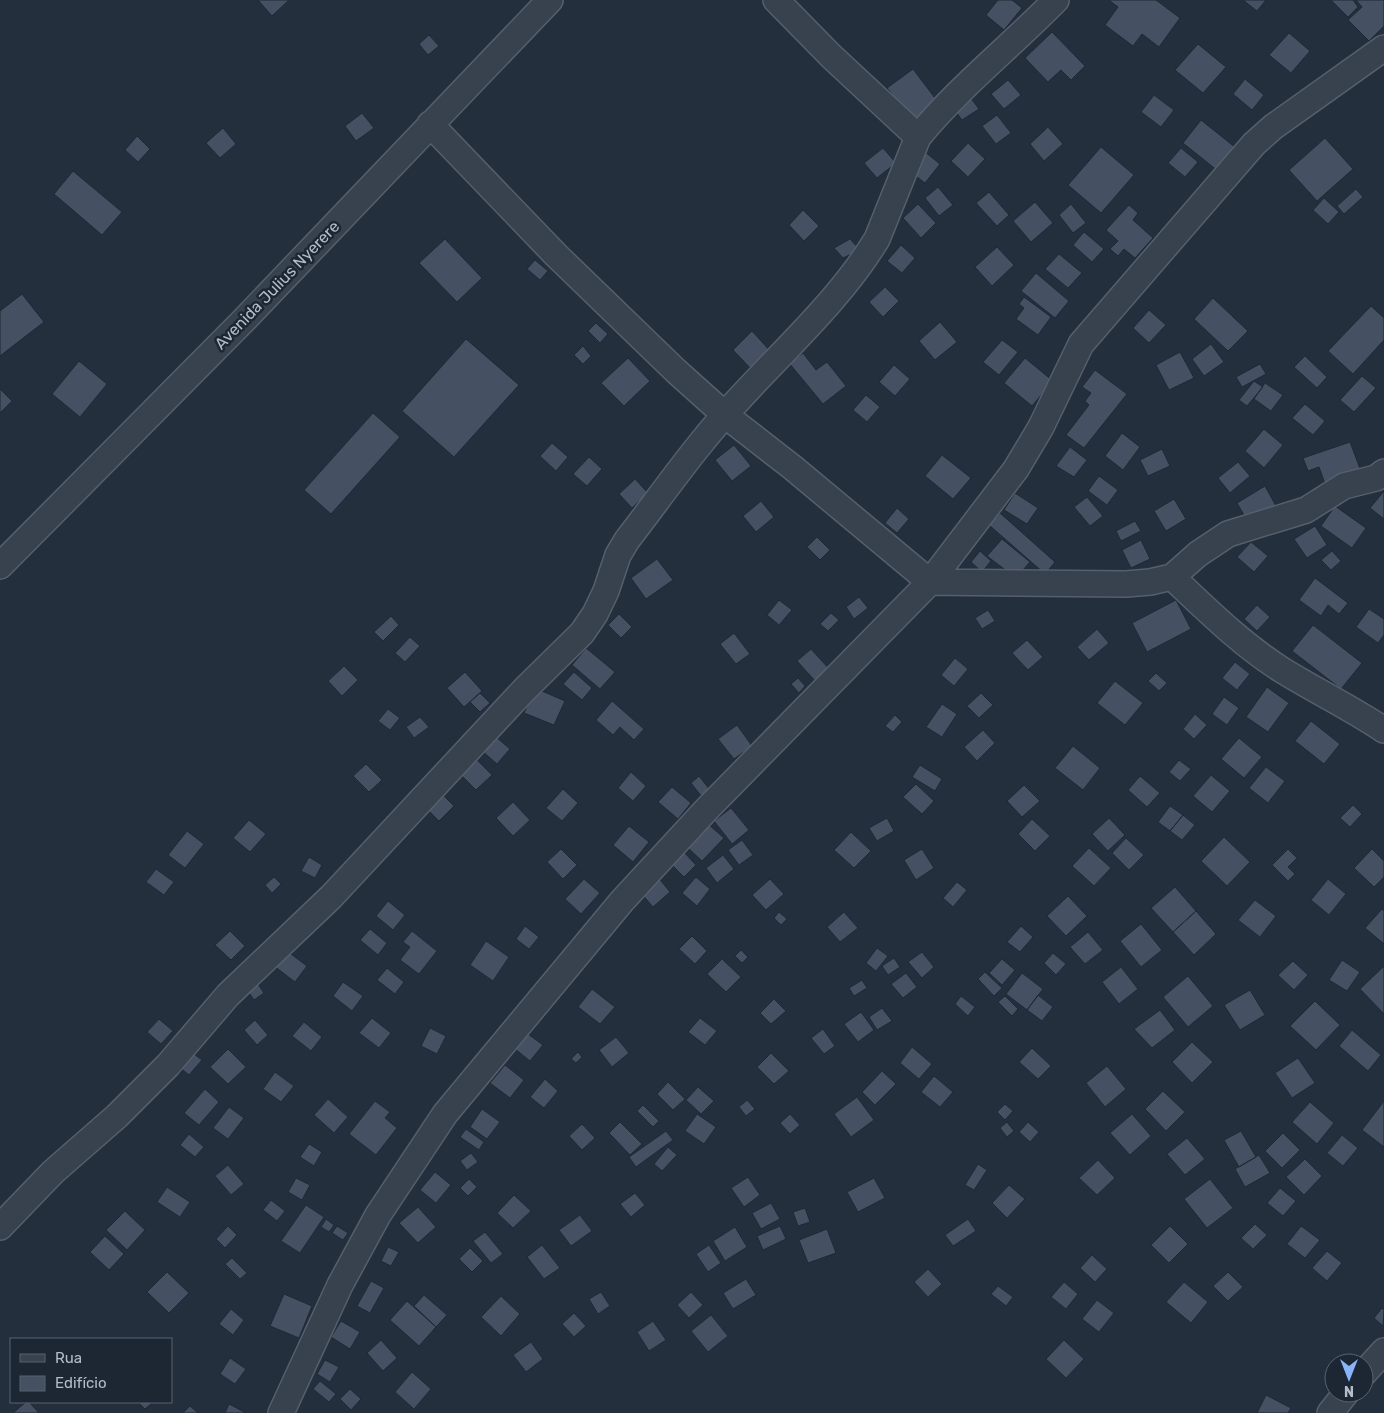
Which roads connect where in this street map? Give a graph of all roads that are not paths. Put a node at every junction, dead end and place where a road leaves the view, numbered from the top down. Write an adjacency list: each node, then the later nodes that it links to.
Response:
1 (550, 0): 5 (street, Avenida Julius Nyerere)
2 (776, 0): 6 (street)
3 (1056, 0): 6 (street)
4 (1384, 48): 11 (street)
5 (430, 124): 7 (street); 9 (street, Avenida Julius Nyerere)
6 (918, 137): 7 (street)
7 (725, 415): 11 (street); 13 (street)
8 (1384, 472): 10 (street)
9 (0, 566)
10 (1172, 577): 11 (street); 12 (street)
11 (930, 582): 17 (street)
12 (1384, 730)
13 (0, 1227)
14 (1384, 1351): 15 (street)
15 (1374, 1362)
16 (1338, 1403): 18 (street)
17 (281, 1413)
18 (1330, 1413)

